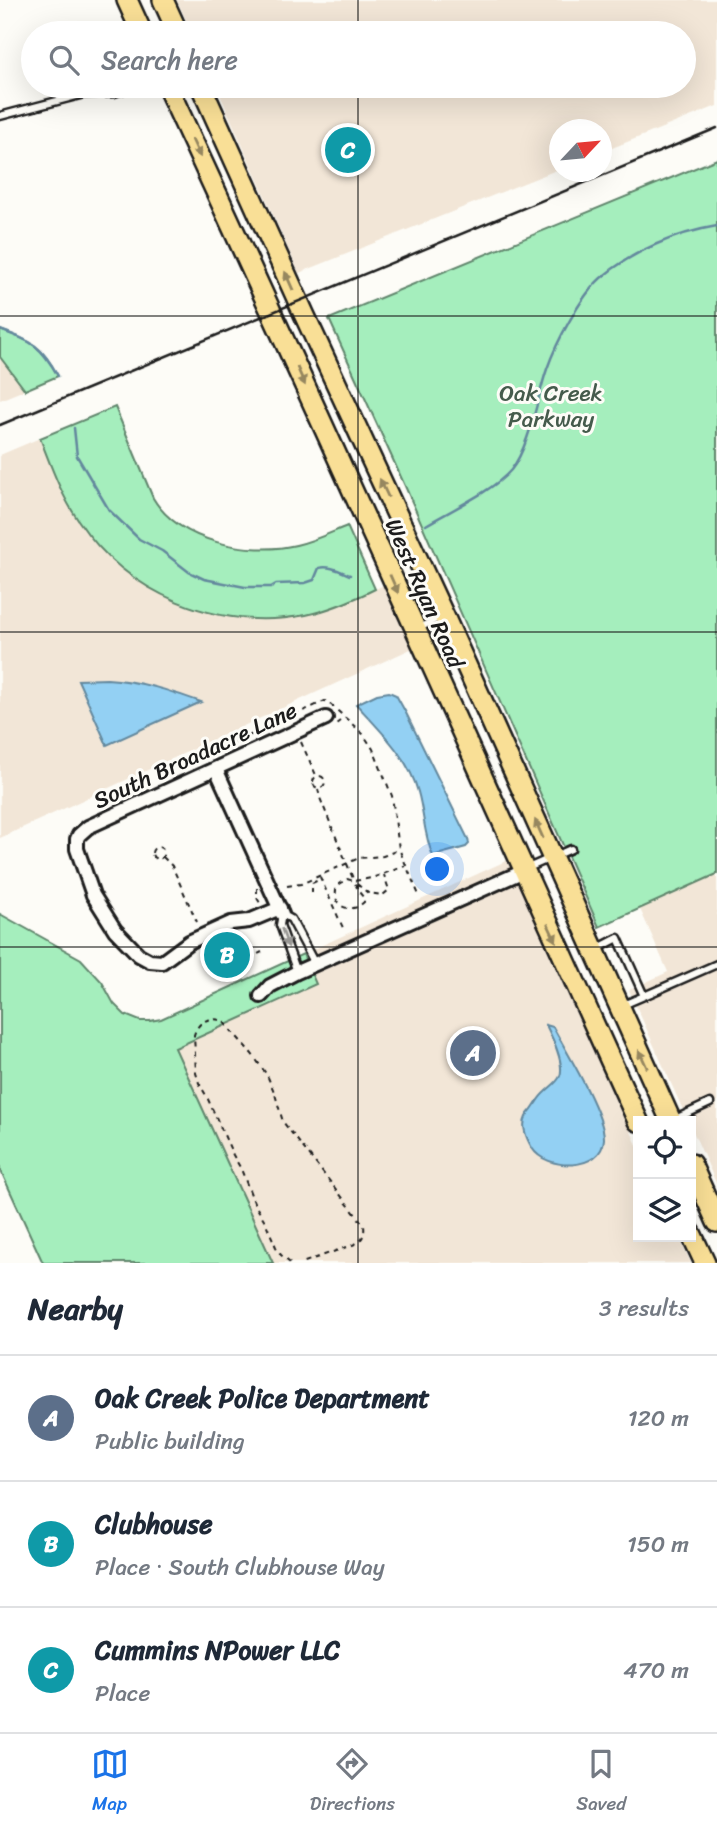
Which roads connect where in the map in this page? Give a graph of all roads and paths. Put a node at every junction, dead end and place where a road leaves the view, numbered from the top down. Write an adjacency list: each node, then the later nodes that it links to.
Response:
1 (127, 0): 2 (main road)
2 (137, 21)
3 (69, 98): 6 (lane)
4 (173, 98): 8 (main road, West Ryan Road, one-way to 8)
5 (206, 98): 7 (main road, West Ryan Road, one-way to 5)
6 (0, 116)
7 (444, 616): 8 (lane); 19 (main road, West Ryan Road, one-way to 7)
8 (415, 630): 22 (main road, West Ryan Road)
9 (345, 717): 10 (path); 12 (path); 16 (path)
10 (331, 721): 13 (street, South Broadacre Lane)
11 (300, 740): 14 (path)
12 (185, 765)
13 (216, 769): 34 (street); 34 (street, South Broadacre Lane)
14 (317, 776): 15 (path); 15 (path)
15 (318, 789): 20 (path)
16 (399, 849): 20 (path); 21 (path)
17 (571, 849): 19 (lane)
18 (163, 857): 35 (path)
19 (552, 858): 22 (lane); 38 (main road, West Ryan Road)
20 (348, 863): 24 (path); 26 (path)
21 (406, 866): 23 (path); 31 (path)
22 (524, 870): 42 (street); 49 (main road, West Ryan Road, one-way to 49)
23 (384, 874): 26 (path); 28 (path)
24 (320, 877): 25 (path); 33 (path)
25 (316, 879): 27 (path); 29 (path)
26 (355, 882): 28 (path); 30 (path); 32 (path)
27 (287, 886)
28 (364, 891): 30 (path)
29 (312, 893)
30 (361, 894): 32 (path)
31 (419, 895)
32 (337, 901): 33 (path)
33 (332, 903): 36 (path)
34 (281, 911): 42 (lane); 44 (lane, one-way to 44)
35 (197, 922)
36 (344, 929)
37 (236, 932): 40 (path)
38 (593, 950): 46 (lane); 47 (main road, West Ryan Road)
39 (262, 952): 40 (path)
40 (248, 958): 41 (path)
41 (250, 964)
42 (315, 964): 44 (street)
43 (717, 964): 46 (lane)
44 (297, 972): 45 (street)
45 (261, 996)
46 (644, 996): 47 (lane)
47 (619, 1007): 50 (main road, West Ryan Road, one-way to 47)
48 (710, 1103): 51 (lane)
49 (636, 1116)
50 (668, 1116)
51 (681, 1116)
52 (696, 1175): 53 (main road)
53 (717, 1222)
54 (695, 1242): 57 (main road)
55 (290, 1263): 56 (path)
56 (302, 1263)
57 (705, 1263)

